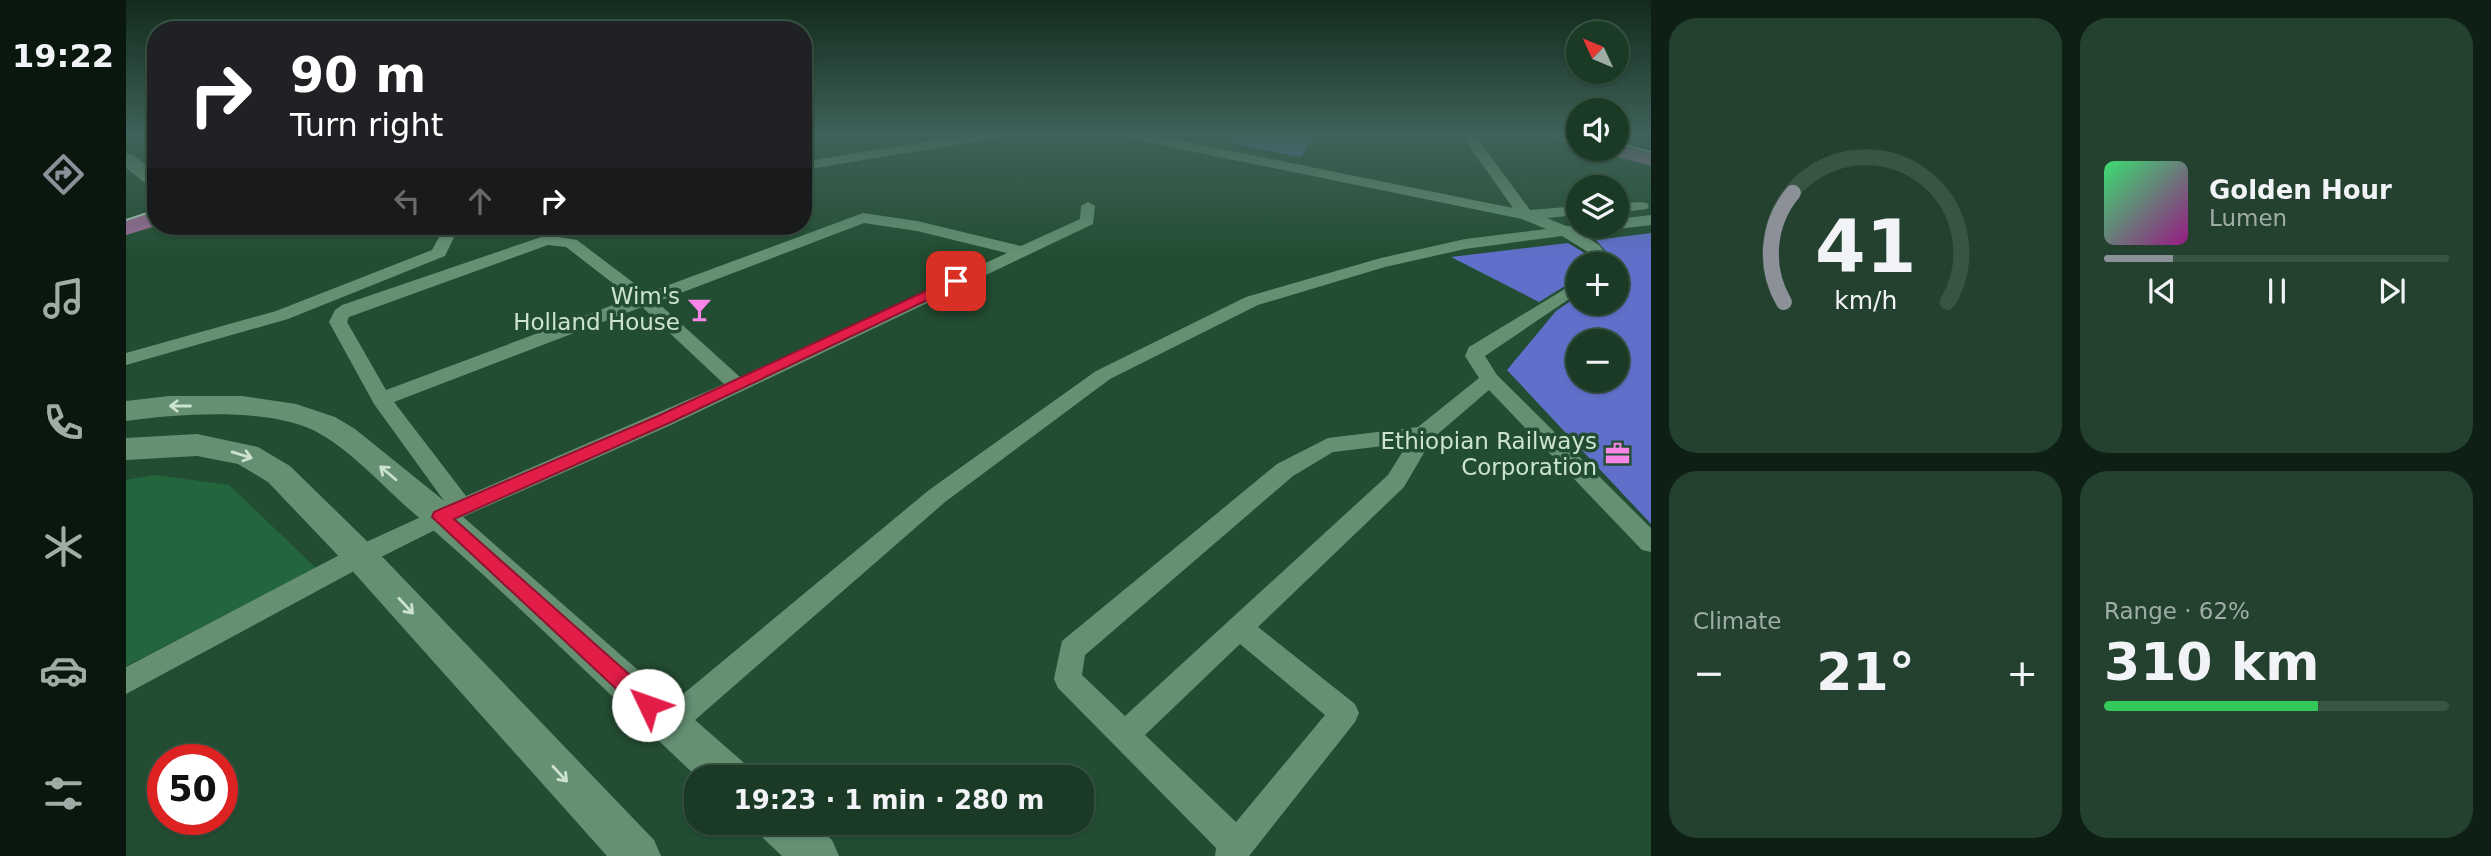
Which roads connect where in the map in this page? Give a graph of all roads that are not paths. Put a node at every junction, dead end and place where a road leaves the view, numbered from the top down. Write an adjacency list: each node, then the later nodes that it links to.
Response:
1 (1324, 174): 9 (street)
2 (1496, 174): 9 (street)
3 (147, 203): 5 (main road)
4 (1088, 206): 15 (street)
5 (126, 210)
6 (1629, 210): 8 (street)
7 (1566, 212): 9 (street)
8 (1647, 213): 10 (street)
9 (1526, 215): 16 (street)
10 (1629, 220)
11 (147, 221): 12 (main road)
12 (126, 228)
13 (1566, 230): 31 (street)
14 (448, 235): 19 (street)
15 (1021, 251): 18 (street); 21 (street)
16 (1597, 252)
17 (1566, 294): 20 (street)
18 (644, 299): 21 (street); 22 (street); 22 (street)
19 (126, 359)
20 (1490, 379): 24 (street); 27 (street)
21 (737, 385): 26 (street)
22 (381, 399): 26 (street)
23 (126, 411): 26 (main road, one-way to 23)
24 (1424, 433): 29 (street); 32 (street)
25 (126, 449): 28 (main road, one-way to 28)
26 (452, 513): 28 (street); 31 (main road)
27 (1651, 543)
28 (360, 556): 30 (street); 36 (main road, one-way to 36)
29 (1240, 628): 32 (street); 35 (street)
30 (126, 681)
31 (669, 724): 33 (main road)
32 (1125, 735): 35 (street)
33 (715, 765)
34 (793, 835): 37 (main road)
35 (1233, 851)
36 (638, 856)
37 (816, 856)

